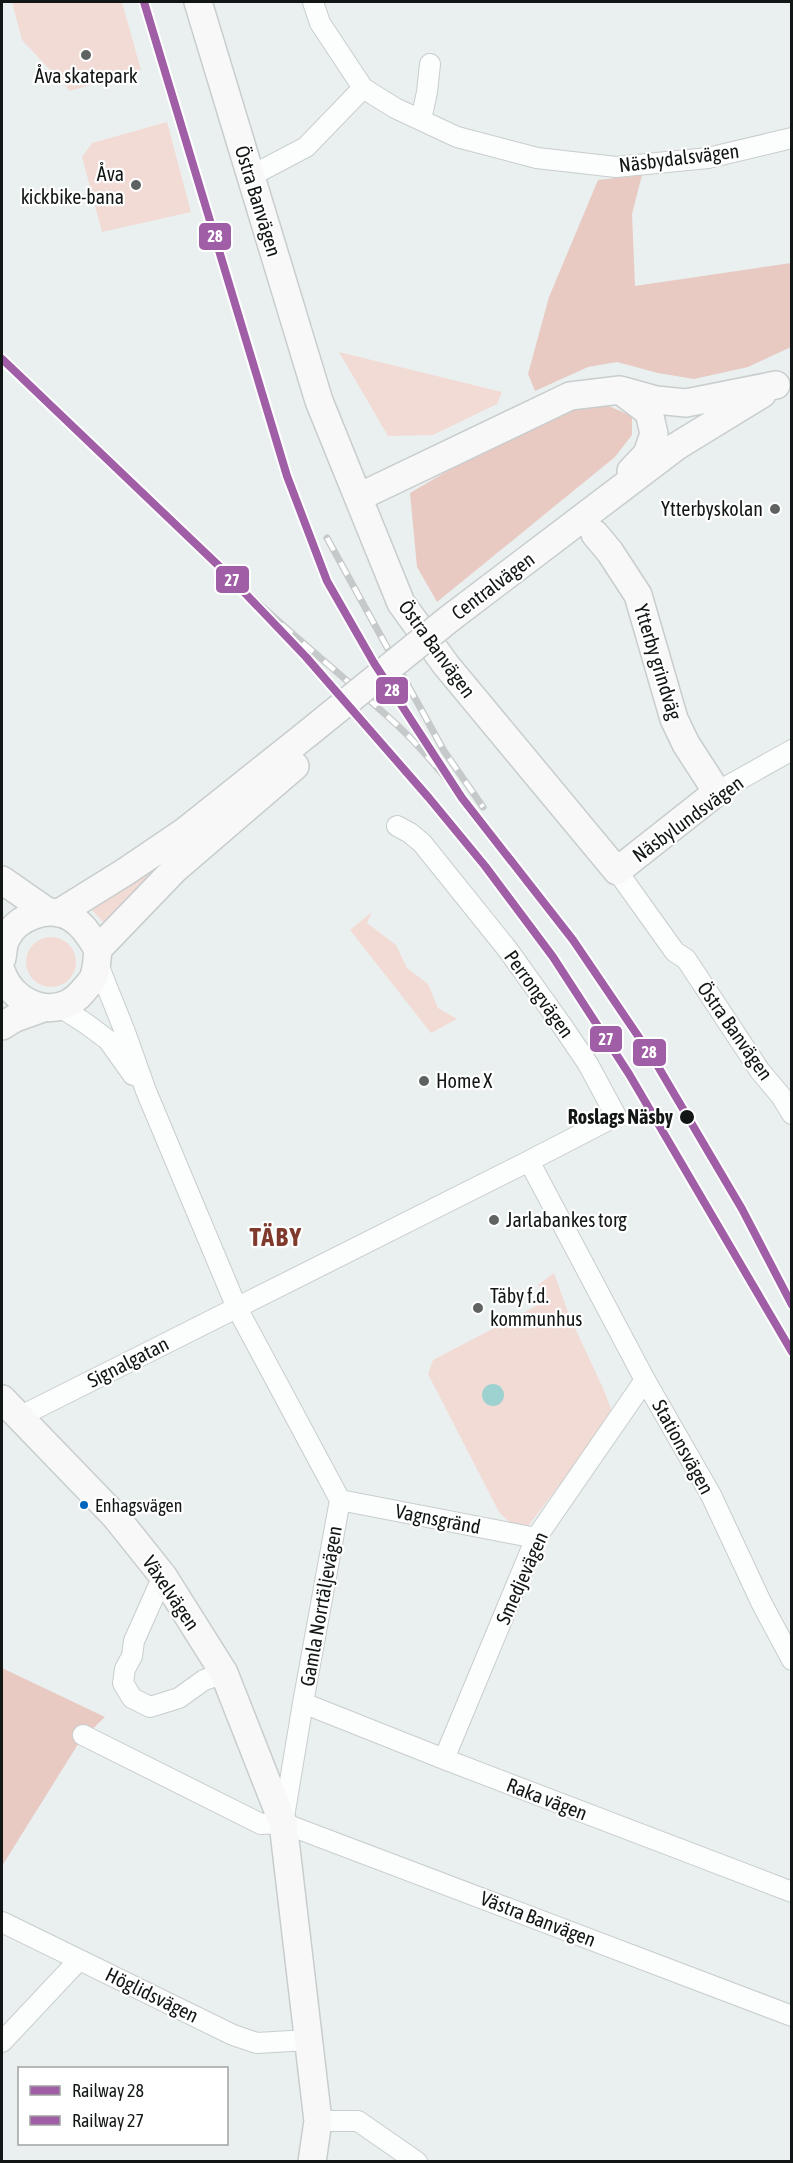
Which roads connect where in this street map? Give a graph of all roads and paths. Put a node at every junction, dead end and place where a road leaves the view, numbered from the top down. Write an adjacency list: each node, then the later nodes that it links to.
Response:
1 (198, 2): 7 (street, Östra Banvägen)
2 (313, 2): 4 (street, Näsbydalsvägen)
3 (430, 64): 5 (street)
4 (363, 88): 5 (street, Näsbydalsvägen); 7 (street)
5 (421, 120): 6 (street, Näsbydalsvägen)
6 (792, 138)
7 (251, 176): 10 (street, Östra Banvägen)
8 (786, 384): 9 (street); 11 (street, Centralvägen)
9 (620, 390): 10 (street); 11 (street)
10 (359, 498): 16 (street, Östra Banvägen)
11 (591, 524): 12 (street, Centralvägen, bridge); 14 (street, Ytterby grindväg)
12 (311, 741): 18 (street, Centralvägen); 19 (street, Centralvägen)
13 (792, 750): 14 (street, Näsbylundsvägen)
14 (717, 792): 16 (street, Näsbylundsvägen)
15 (398, 826): 27 (street, Perrongvägen)
16 (617, 871): 24 (street, Östra Banvägen)
17 (2, 880): 18 (street)
18 (54, 912): 19 (street); 20 (street, Centralvägen)
19 (98, 955): 22 (street, Centralvägen); 25 (street, Gamla Norrtäljevägen)
20 (2, 958)
21 (2, 973): 22 (street)
22 (52, 1008): 23 (street); 25 (street, Gamla Norrtäljevägen)
23 (2, 1026)
24 (786, 1088): 26 (street, Östra Banvägen)
25 (146, 1091): 28 (street, Gamla Norrtäljevägen)
26 (792, 1114)
27 (529, 1161): 28 (street); 29 (street, Stationsvägen)
28 (237, 1308): 30 (street, Signalgatan); 31 (street, Gamla Norrtäljevägen)
29 (645, 1380): 32 (street, Smedjevägen); 34 (street, Stationsvägen)
30 (10, 1408): 33 (street, Växelvägen)
31 (340, 1500): 32 (street, Vagnsgränd); 36 (street, Gamla Norrtäljevägen)
32 (536, 1538): 38 (street, Smedjevägen)
33 (163, 1576): 35 (street, Växelvägen); 35 (street)
34 (792, 1660)
35 (224, 1672): 39 (street, Växelvägen)
36 (303, 1703): 38 (street, Raka vägen); 39 (street, Gamla Norrtäljevägen)
37 (83, 1736): 39 (street, Västra Banvägen)
38 (444, 1760): 40 (street, Raka vägen)
39 (283, 1823): 43 (street, Västra Banvägen); 44 (street, Gamla Norrtäljevägen)
40 (792, 1892)
41 (2, 1922): 42 (street, Höglidsvägen)
42 (79, 1960): 44 (street, Höglidsvägen); 45 (street)
43 (792, 2016)
44 (308, 2040): 46 (street, Gamla Norrtäljevägen)
45 (2, 2042)
46 (318, 2121): 47 (street, Gamla Norrtäljevägen); 48 (street)
47 (312, 2162)
48 (417, 2162)

